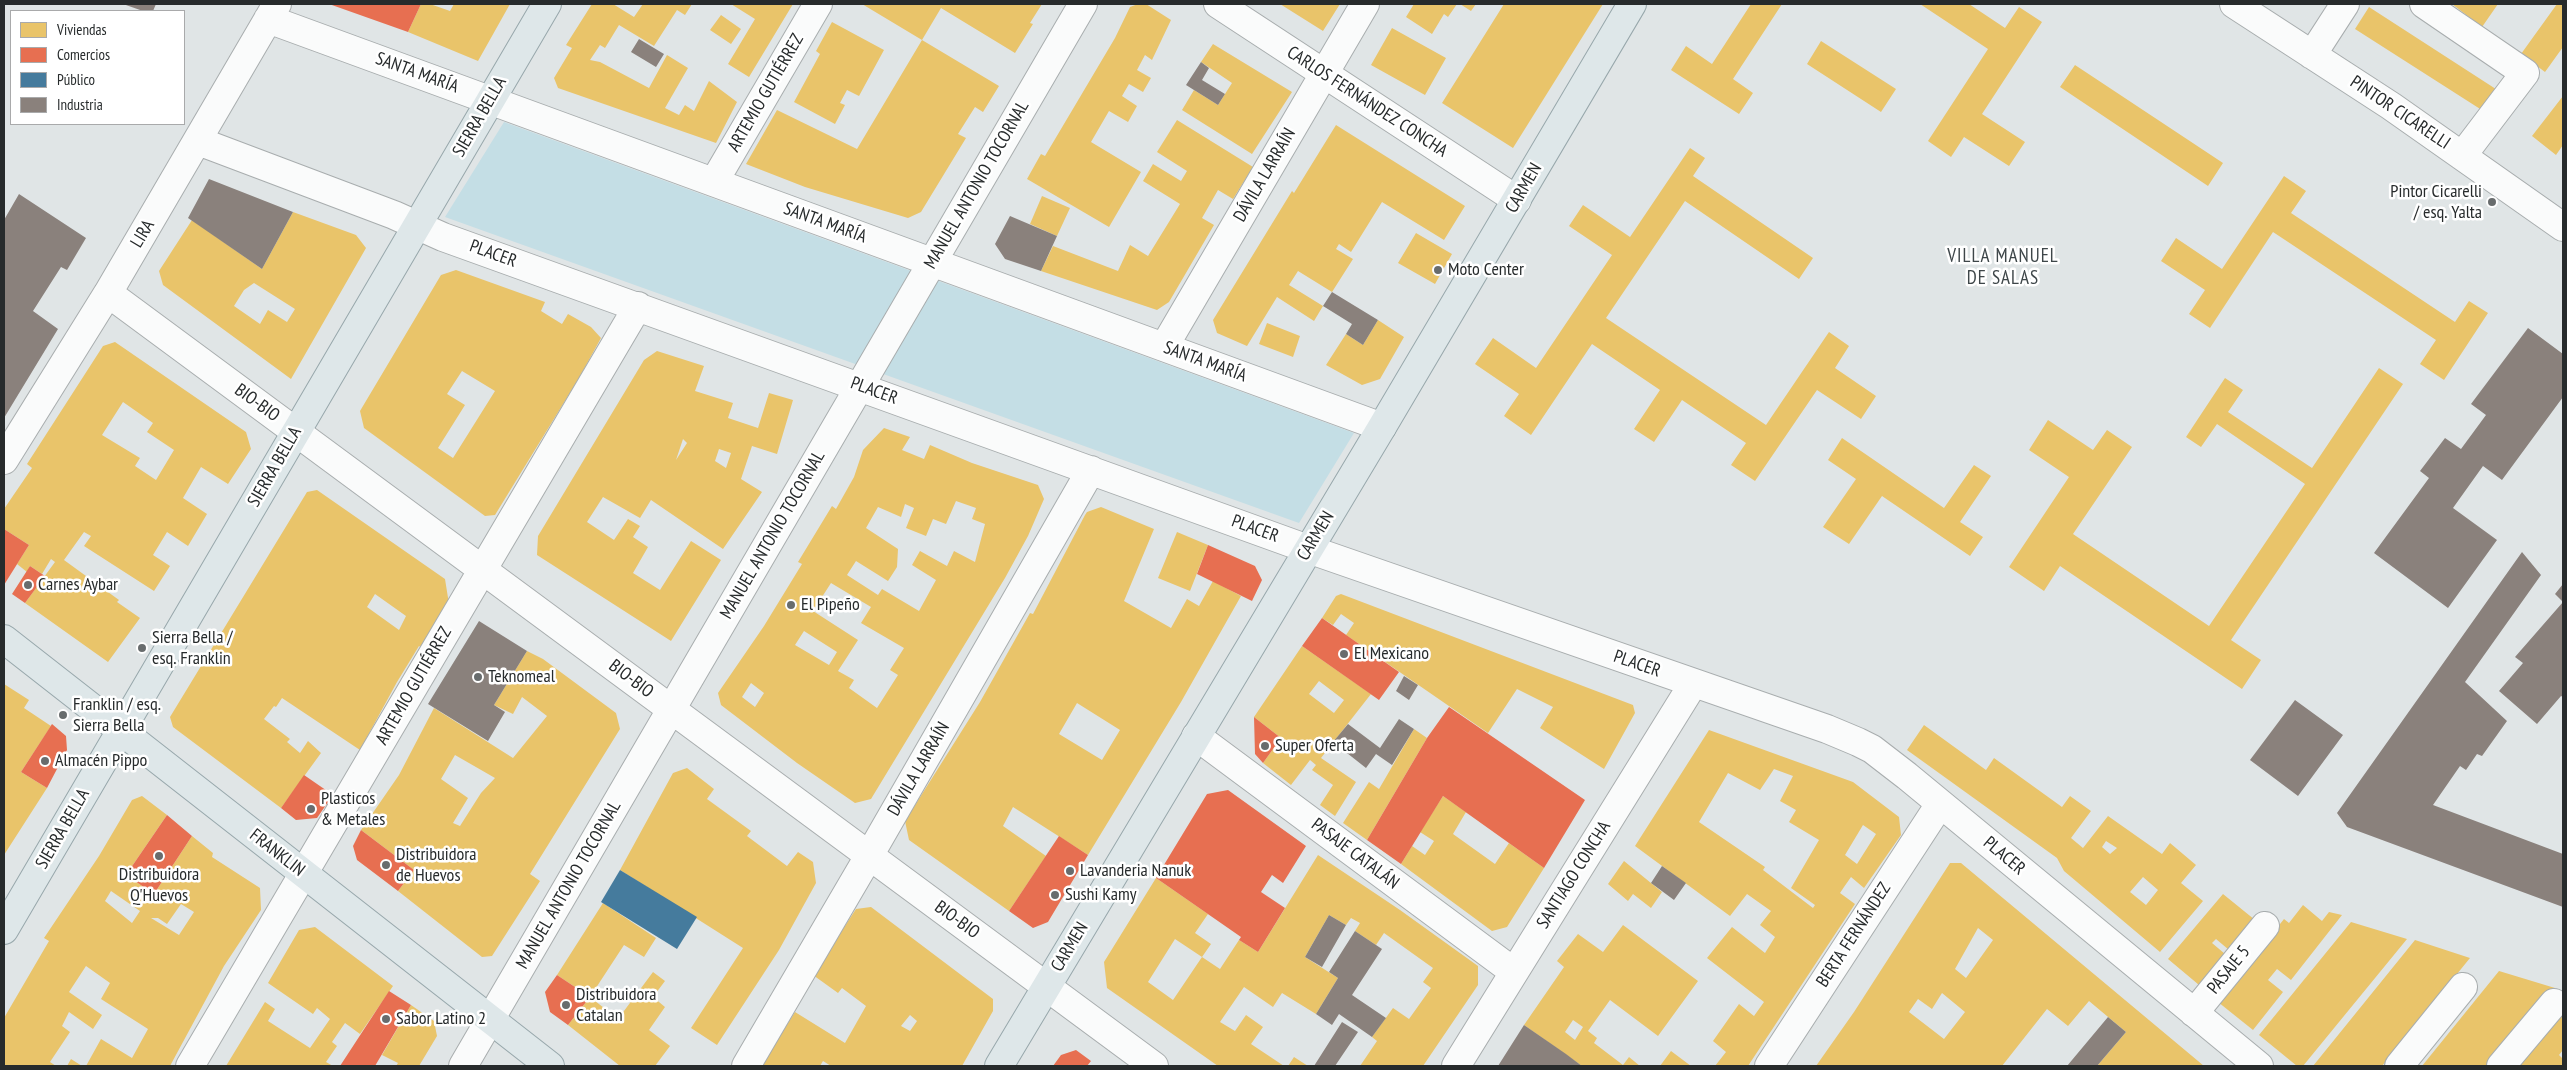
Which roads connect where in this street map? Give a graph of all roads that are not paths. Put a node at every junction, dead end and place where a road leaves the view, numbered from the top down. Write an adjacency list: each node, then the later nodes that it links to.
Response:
1 (547, 4): 13 (main road, SIERRA BELLA)
2 (818, 4): 16 (street, ARTEMIO GUTIÉRREZ)
3 (1083, 4): 20 (street, MANUEL ANTONIO TOCORNAL)
4 (1218, 4): 12 (street, CARLOS FERNÁNDEZ CONCHA)
5 (1365, 4): 12 (street, DÁVILA LARRAÍN)
6 (1632, 4): 17 (main road, CARMEN)
7 (2234, 4): 11 (street, PINTOR CICARELLI)
8 (2346, 4): 11 (street)
9 (2424, 4): 15 (street)
10 (272, 11): 13 (street, SANTA MARÍA); 14 (street, LIRA)
11 (2312, 55): 15 (street, PINTOR CICARELLI)
12 (1324, 74): 17 (street, CARLOS FERNÁNDEZ CONCHA); 23 (street, DÁVILA LARRAÍN)
13 (490, 100): 16 (street, SANTA MARÍA); 18 (main road, SIERRA BELLA)
14 (198, 141): 18 (street, PLACER); 21 (street, LIRA)
15 (2462, 156): 19 (street, PINTOR CICARELLI)
16 (714, 182): 20 (street, SANTA MARÍA)
17 (1516, 200): 25 (main road, CARMEN)
18 (417, 226): 22 (street, PLACER); 26 (main road, SIERRA BELLA)
19 (2563, 227)
20 (932, 262): 23 (street, SANTA MARÍA); 24 (street, MANUEL ANTONIO TOCORNAL)
21 (108, 292): 26 (street, BIO-BIO); 27 (street, LIRA)
22 (638, 306): 24 (street, PLACER); 30 (street, ARTEMIO GUTIÉRREZ)
23 (1164, 347): 25 (street, SANTA MARÍA)
24 (860, 386): 28 (street, PLACER); 33 (street, MANUEL ANTONIO TOCORNAL)
25 (1382, 426): 29 (main road, CARMEN)
26 (296, 432): 30 (street, BIO-BIO); 34 (main road, SIERRA BELLA)
27 (4, 460)
28 (1090, 470): 29 (street, PLACER); 37 (street, DÁVILA LARRAÍN)
29 (1308, 549): 32 (street, PLACER); 35 (main road, CARMEN)
30 (483, 569): 33 (street, BIO-BIO); 38 (street, ARTEMIO GUTIÉRREZ)
31 (4, 638): 34 (main road, FRANKLIN)
32 (1693, 684): 36 (street, PLACER); 41 (street, SANTIAGO CONCHA)
33 (672, 710): 37 (street, BIO-BIO); 46 (street, MANUEL ANTONIO TOCORNAL)
34 (121, 730): 38 (main road, FRANKLIN); 40 (main road, SIERRA BELLA)
35 (1196, 736): 41 (street, PASAJE CATALÁN); 42 (main road, CARMEN)
36 (1940, 804): 45 (street, PLACER); 54 (street, BERTA FERNÁNDEZ)
37 (870, 856): 42 (street, BIO-BIO); 50 (street, DÁVILA LARRAÍN)
38 (304, 874): 46 (main road, FRANKLIN); 47 (street, ARTEMIO GUTIÉRREZ)
39 (2265, 926): 45 (street, PASAJE 5)
40 (4, 930)
41 (1514, 972): 53 (street, SANTIAGO CONCHA)
42 (1047, 986): 51 (main road, CARMEN); 52 (street, BIO-BIO)
43 (2463, 987): 56 (street)
44 (2554, 1003): 57 (street)
45 (2194, 1013): 55 (street, PLACER)
46 (490, 1020): 48 (street, MANUEL ANTONIO TOCORNAL); 49 (main road, FRANKLIN)
47 (190, 1066)
48 (463, 1066)
49 (550, 1066)
50 (746, 1066)
51 (999, 1066)
52 (1154, 1066)
53 (1456, 1066)
54 (1769, 1066)
55 (2259, 1066)
56 (2399, 1066)
57 (2501, 1066)

